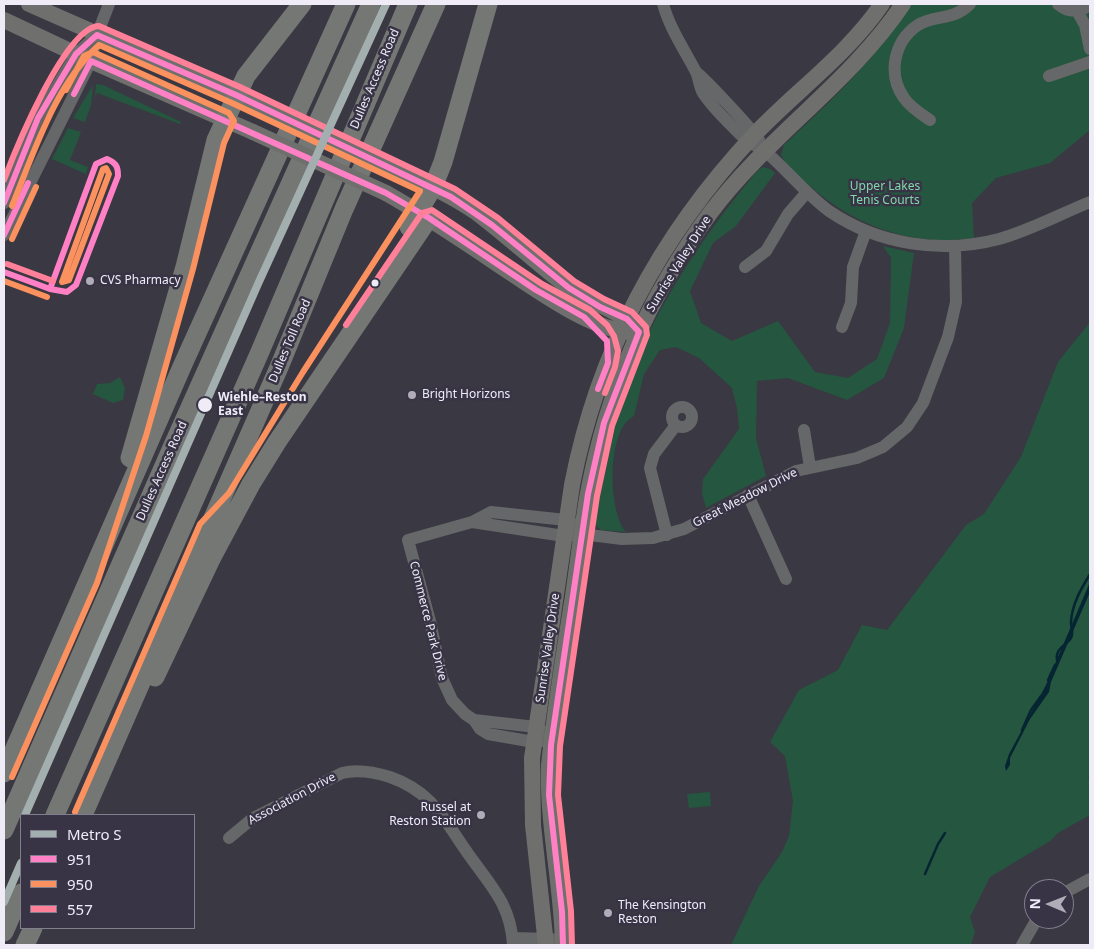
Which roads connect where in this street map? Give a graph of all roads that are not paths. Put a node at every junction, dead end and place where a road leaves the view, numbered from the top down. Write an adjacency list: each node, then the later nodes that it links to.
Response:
1 (29, 4): 18 (main road)
2 (109, 4): 18 (street)
3 (302, 4): 24 (highway)
4 (346, 4): 56 (highway)
5 (371, 4): 63 (highway, Dulles Access Road)
6 (408, 4): 61 (highway, Dulles Access Road)
7 (436, 4): 51 (highway, Dulles Toll Road)
8 (488, 4): 31 (highway)
9 (664, 4): 28 (street)
10 (882, 4): 28 (main road, Sunrise Valley Drive)
11 (902, 4): 29 (main road, Sunrise Valley Drive)
12 (970, 4): 26 (street)
13 (1058, 4): 15 (street)
14 (1090, 4): 15 (street)
15 (1077, 11): 17 (street)
16 (4, 20): 20 (main road)
17 (1088, 29): 19 (street)
18 (97, 34): 20 (street); 21 (street); 24 (main road)
19 (1090, 49)
20 (76, 54): 21 (main road); 27 (street)
21 (91, 61): 25 (main road); 30 (street)
22 (1090, 62): 23 (street)
23 (1049, 76)
24 (236, 95): 25 (highway); 31 (main road, bridge)
25 (225, 120): 35 (main road, bridge); 56 (highway)
26 (930, 120)
27 (34, 127): 30 (street); 34 (street)
28 (752, 138): 29 (street); 40 (main road, Sunrise Valley Drive)
29 (764, 151): 32 (street); 45 (main road, Sunrise Valley Drive)
30 (40, 161): 34 (street)
31 (433, 187): 35 (highway); 41 (main road)
32 (807, 192): 36 (street); 39 (street)
33 (1089, 204): 38 (street)
34 (8, 205): 37 (street)
35 (424, 215): 42 (main road); 51 (highway); 60 (highway)
36 (866, 231): 38 (street); 44 (street)
37 (4, 235)
38 (955, 246): 49 (street, Great Meadow Drive)
39 (745, 267)
40 (641, 292): 41 (main road); 43 (main road, Sunrise Valley Drive)
41 (584, 298): 43 (main road)
42 (584, 317): 43 (main road); 46 (main road)
43 (624, 326): 45 (main road); 46 (main road, Sunrise Valley Drive)
44 (842, 327)
45 (639, 332): 53 (main road, Sunrise Valley Drive)
46 (608, 363): 52 (main road, Sunrise Valley Drive)
47 (676, 424): 54 (street)
48 (804, 430): 49 (street)
49 (810, 467): 50 (street, Great Meadow Drive)
50 (748, 495): 54 (street, Great Meadow Drive); 55 (street)
51 (208, 528): 60 (highway, Dulles Toll Road)
52 (565, 528): 53 (street); 57 (main road, Sunrise Valley Drive); 57 (street, Commerce Park Drive)
53 (582, 534): 54 (street, Great Meadow Drive); 58 (main road, Sunrise Valley Drive)
54 (667, 535)
55 (786, 579)
56 (89, 580): 59 (highway)
57 (535, 735): 58 (street, Commerce Park Drive); 72 (main road, Sunrise Valley Drive)
58 (552, 737): 72 (main road, Sunrise Valley Drive)
59 (4, 772)
60 (99, 779): 62 (highway, Dulles Toll Road)
61 (55, 814)
62 (83, 814)
63 (4, 830)
64 (228, 838): 71 (street, Association Drive)
65 (1090, 879): 66 (street)
66 (1074, 888)
67 (20, 894): 70 (highway)
68 (33, 929): 73 (highway)
69 (1031, 929): 74 (street)
70 (4, 932)
71 (513, 942): 72 (street, Association Drive)
72 (556, 943)
73 (25, 945)
74 (1022, 945)

